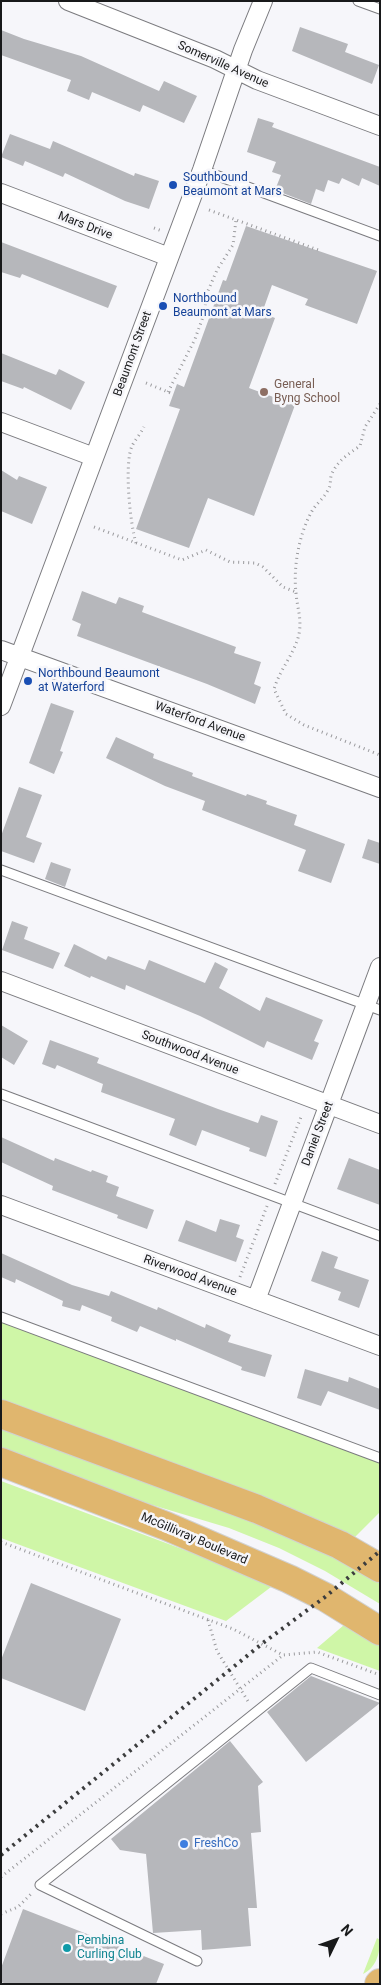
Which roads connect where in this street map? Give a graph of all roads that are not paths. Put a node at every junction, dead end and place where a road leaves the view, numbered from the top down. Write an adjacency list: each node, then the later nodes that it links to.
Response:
1 (68, 1): 5 (street, Somerville Avenue)
2 (263, 1): 5 (street, Beaumont Street)
3 (358, 1): 4 (lane)
4 (380, 9)
5 (236, 69): 6 (street, Somerville Avenue); 7 (street, Beaumont Street)
6 (380, 126)
7 (202, 170): 9 (lane); 10 (street, Beaumont Street)
8 (1, 193): 10 (street, Mars Drive)
9 (380, 236)
10 (169, 257): 12 (street, Beaumont Street)
11 (1, 422): 12 (street)
12 (94, 457): 14 (street, Beaumont Street)
13 (1, 650): 14 (street, Waterford Avenue)
14 (20, 657): 15 (street, Beaumont Street); 16 (street, Waterford Avenue)
15 (1, 706)
16 (380, 788)
17 (1, 870): 20 (lane)
18 (380, 967): 20 (street, Daniel Street)
19 (1, 982): 22 (street, Southwood Avenue)
20 (373, 1007): 22 (street, Daniel Street)
21 (1, 1094): 24 (lane)
22 (329, 1106): 23 (street, Southwood Avenue); 24 (street, Daniel Street)
23 (380, 1124)
24 (292, 1203): 26 (lane); 27 (street, Daniel Street)
25 (1, 1205): 27 (street, Riverwood Avenue)
26 (380, 1236)
27 (256, 1300): 29 (street, Riverwood Avenue)
28 (1, 1317): 31 (lane)
29 (380, 1346)
30 (1, 1414): 33 (main road)
31 (380, 1458)
32 (1, 1462): 34 (main road, McGillivray Boulevard)
33 (380, 1568)
34 (380, 1632)
35 (380, 1694): 36 (lane)
36 (197, 1961)

